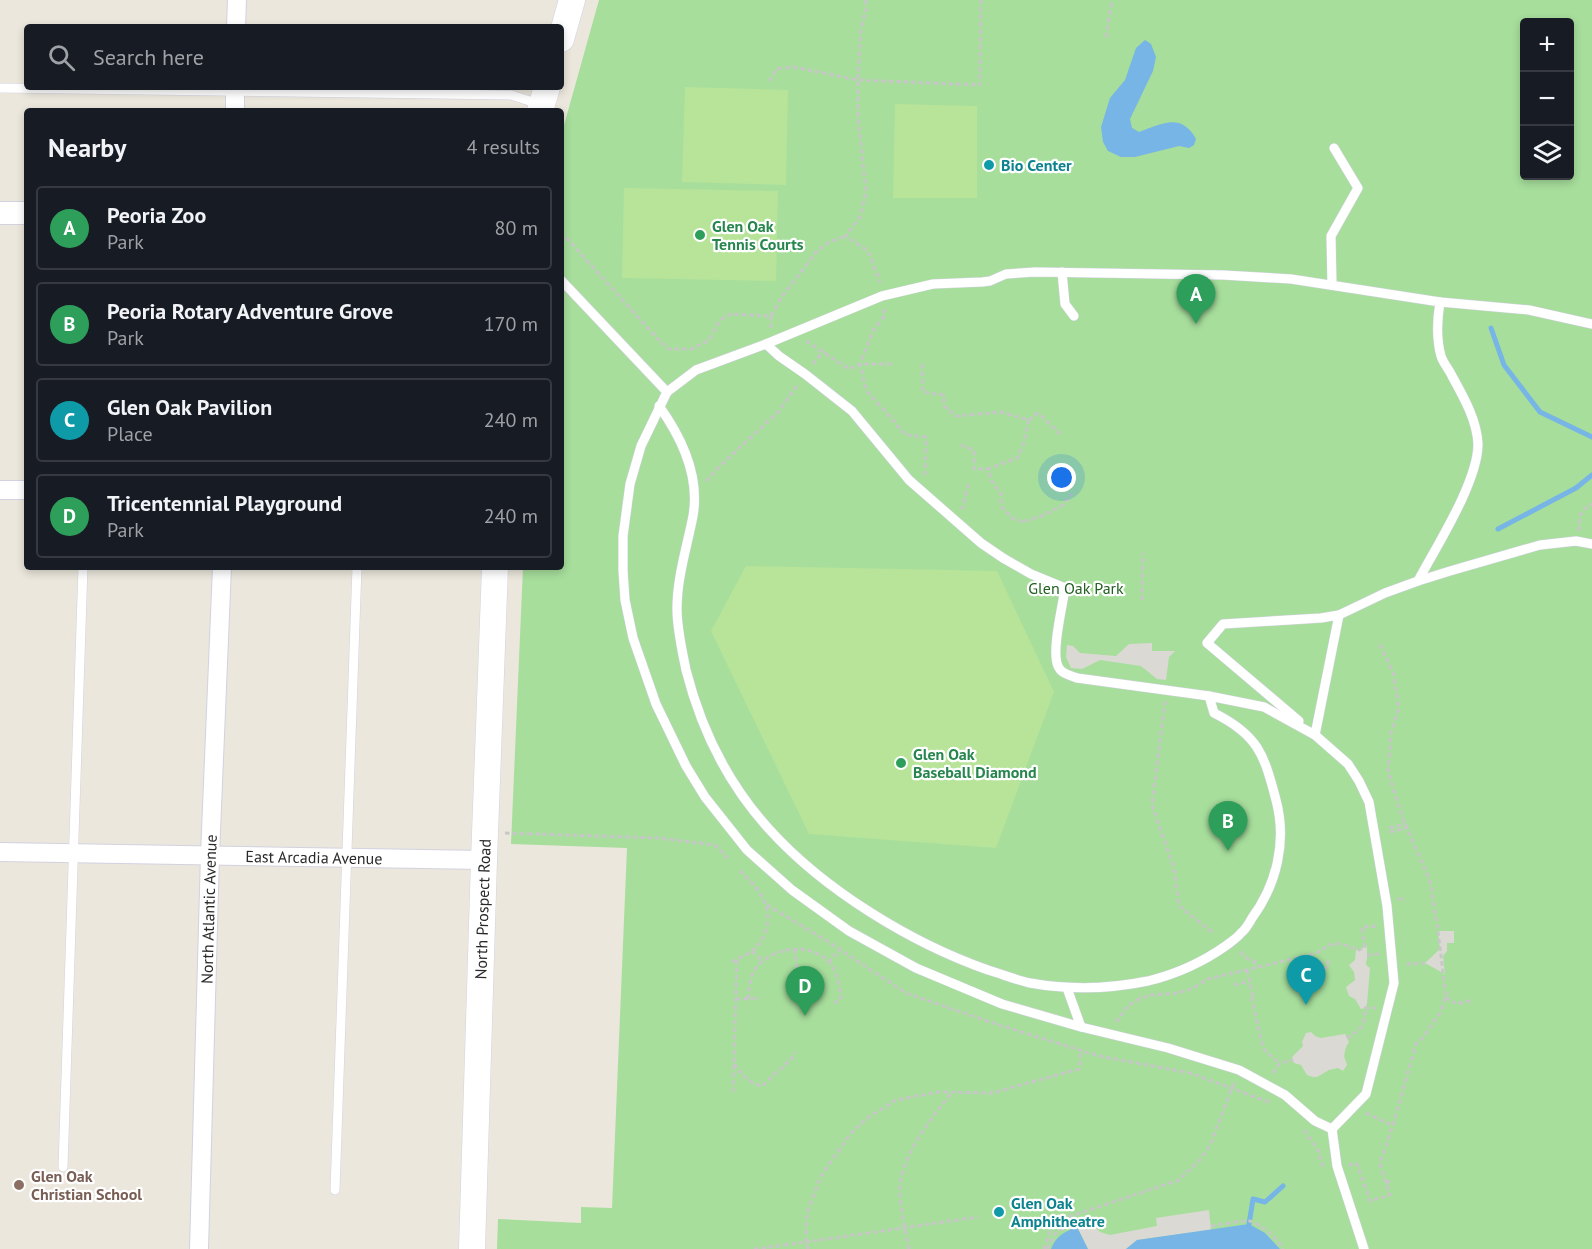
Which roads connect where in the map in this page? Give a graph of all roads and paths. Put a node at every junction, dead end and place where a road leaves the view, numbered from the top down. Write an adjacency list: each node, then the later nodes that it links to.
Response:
1 (237, 0): 6 (street)
2 (572, 0): 7 (main road)
3 (866, 0): 9 (path)
4 (981, 0): 9 (path)
5 (1113, 0): 8 (path)
6 (236, 24)
7 (564, 28)
8 (1106, 37)
9 (858, 80): 10 (path); 20 (path)
10 (770, 81)
11 (0, 88): 12 (lane)
12 (24, 88)
13 (235, 90): 14 (lane); 15 (street)
14 (543, 101)
15 (235, 108)
16 (1334, 148): 24 (lane)
17 (0, 213): 18 (street)
18 (24, 213)
19 (564, 235): 27 (path)
20 (846, 236): 22 (path); 27 (path)
21 (1062, 272): 24 (lane); 28 (lane); 32 (lane)
22 (880, 282)
23 (564, 283): 38 (lane)
24 (1332, 285): 25 (lane)
25 (1440, 302): 29 (lane); 59 (lane)
26 (883, 309): 34 (path)
27 (771, 316): 30 (path)
28 (1074, 316)
29 (1592, 324)
30 (771, 329)
31 (802, 339): 33 (path)
32 (766, 344): 37 (lane); 38 (lane)
33 (823, 351): 34 (path); 37 (path)
34 (860, 364): 35 (path); 44 (path)
35 (893, 364)
36 (922, 364): 40 (path)
37 (805, 374): 48 (path); 63 (lane)
38 (667, 393): 39 (lane)
39 (659, 406): 48 (lane); 109 (lane)
40 (1029, 420): 41 (path); 43 (path)
41 (1061, 435)
42 (961, 445): 43 (path)
43 (988, 469): 49 (path)
44 (925, 479)
45 (968, 484): 50 (path)
46 (0, 490): 47 (street)
47 (24, 490)
48 (695, 492): 100 (lane)
49 (1072, 494)
50 (955, 504)
51 (1592, 504): 52 (path)
52 (1576, 541): 53 (lane); 59 (lane)
53 (1592, 544)
54 (1143, 553): 60 (path)
55 (83, 570): 70 (lane)
56 (222, 570): 71 (street, North Atlantic Avenue)
57 (357, 570): 72 (lane)
58 (495, 570): 68 (main road, North Prospect Road)
59 (1418, 582): 61 (lane)
60 (1142, 600)
61 (1339, 615): 65 (lane); 65 (lane)
62 (1379, 643): 66 (path)
63 (1209, 696): 65 (lane); 100 (lane)
64 (1160, 698): 80 (path)
65 (1315, 735): 124 (lane)
66 (1407, 826): 67 (path); 101 (path)
67 (1389, 830)
68 (485, 834): 73 (path); 74 (main road, North Prospect Road)
69 (0, 852): 70 (street, East Arcadia Avenue)
70 (74, 853): 71 (street, East Arcadia Avenue); 126 (lane)
71 (210, 855): 72 (street, East Arcadia Avenue); 136 (street, North Atlantic Avenue)
72 (347, 857): 74 (street, East Arcadia Avenue); 130 (lane)
73 (728, 858)
74 (484, 860): 137 (main road, North Prospect Road)
75 (738, 868): 78 (path)
76 (1398, 899): 77 (path)
77 (1406, 899)
78 (767, 905): 83 (path); 84 (path)
79 (1381, 926): 87 (path)
80 (1212, 932)
81 (794, 948): 90 (path); 91 (path); 94 (path)
82 (1236, 948): 95 (path)
83 (840, 950): 91 (path); 111 (path)
84 (752, 951): 88 (path); 90 (path)
85 (1381, 952): 86 (path)
86 (1367, 955)
87 (1301, 958): 95 (path); 97 (path)
88 (737, 959): 89 (path); 103 (path)
89 (732, 962)
90 (763, 962): 104 (path)
91 (828, 962): 106 (path)
92 (1425, 963): 93 (path)
93 (1407, 964)
94 (797, 968)
95 (1259, 968): 96 (path)
96 (1247, 970): 98 (path); 108 (path)
97 (1309, 972)
98 (1250, 981): 99 (path); 114 (path)
99 (1234, 985)
100 (1067, 988): 109 (lane)
101 (1446, 997): 105 (path); 123 (path)
102 (760, 998): 104 (path)
103 (736, 999): 104 (path); 115 (path)
104 (748, 999)
105 (1474, 1000)
106 (834, 1003)
107 (1380, 1008): 110 (path)
108 (1115, 1023)
109 (1081, 1027): 124 (lane)
110 (1347, 1038)
111 (1080, 1050): 117 (path); 119 (path)
112 (794, 1052): 115 (path)
113 (1293, 1060): 114 (path)
114 (1280, 1063): 116 (path)
115 (734, 1064): 118 (path)
116 (1273, 1072)
117 (1232, 1089): 120 (path); 141 (path)
118 (733, 1092)
119 (952, 1092): 134 (path); 135 (path)
120 (1273, 1104)
121 (1366, 1113): 123 (path)
122 (1300, 1125): 127 (path)
123 (1393, 1125): 129 (path)
124 (1332, 1129): 143 (lane)
125 (1348, 1165): 129 (path)
126 (63, 1167)
127 (1324, 1168)
128 (1393, 1180): 129 (path)
129 (1386, 1183)
130 (335, 1190)
131 (978, 1217): 134 (path)
132 (1077, 1224): 141 (path)
133 (1211, 1226): 142 (path)
134 (904, 1227): 135 (path); 140 (path)
135 (806, 1242): 138 (path); 139 (path)
136 (199, 1249)
137 (472, 1249)
138 (754, 1249)
139 (808, 1249)
140 (909, 1249)
141 (1046, 1249)
142 (1283, 1249)
143 (1364, 1249)

